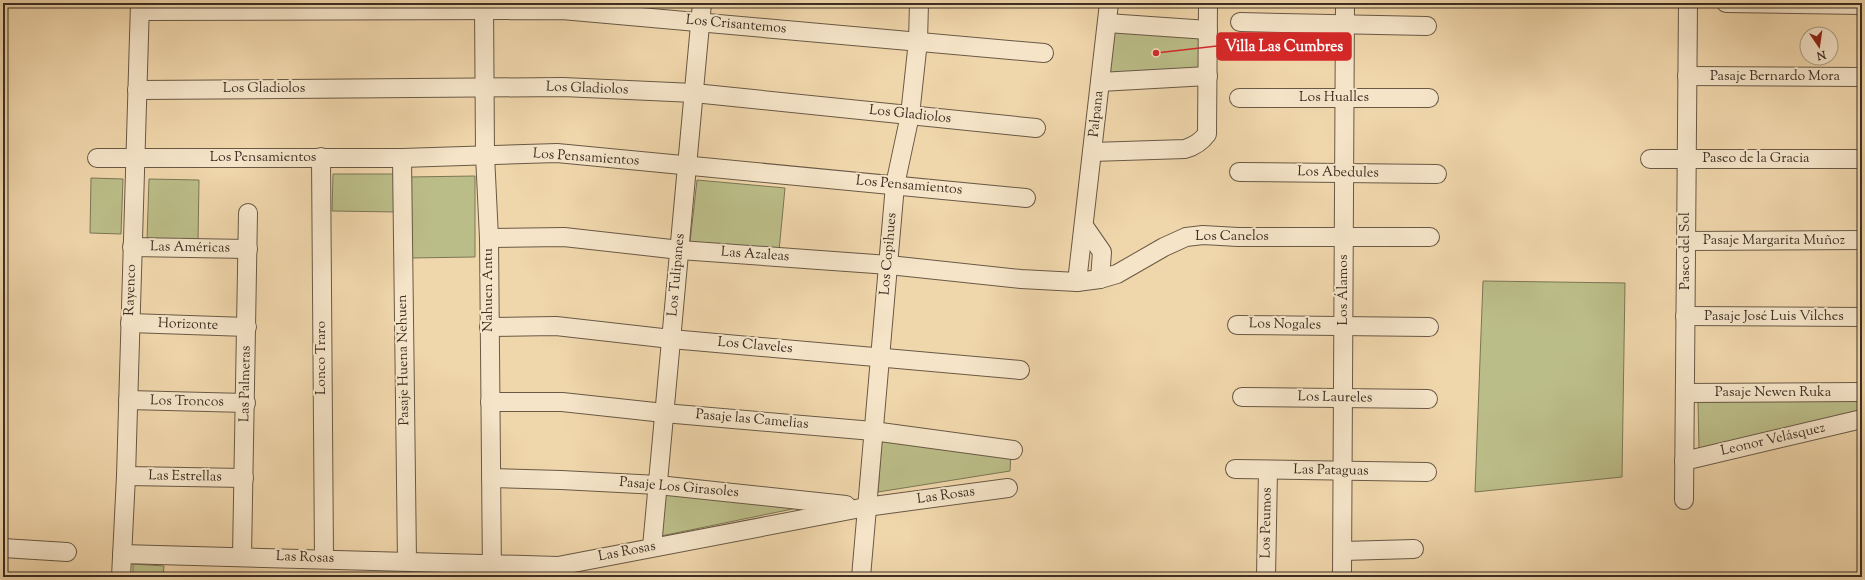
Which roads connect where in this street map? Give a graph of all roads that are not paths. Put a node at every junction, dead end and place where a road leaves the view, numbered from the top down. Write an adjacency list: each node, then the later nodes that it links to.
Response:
1 (702, 3): 11 (street, Los Tulipanes)
2 (919, 3): 17 (street, Los Copihues)
3 (1110, 3): 13 (street, Palpana)
4 (1208, 3): 16 (street)
5 (1345, 3): 14 (street, Los Álamos)
6 (1688, 3): 20 (street, Paseo del Sol)
7 (1726, 3): 8 (street)
8 (1862, 5)
9 (485, 6): 10 (street, Los Crisantemos); 11 (street, Los Crisantemos); 23 (street, Nahuen Antu)
10 (140, 7): 24 (street, Rayenco)
11 (700, 22): 17 (street, Los Crisantemos); 25 (street, Los Tulipanes)
12 (1240, 22): 14 (street)
13 (1107, 24): 16 (street); 22 (street, Palpana)
14 (1345, 24): 15 (street); 27 (street, Los Álamos)
15 (1427, 26)
16 (1208, 30): 19 (street)
17 (918, 41): 18 (street, Los Crisantemos); 29 (street, Los Copihues)
18 (1044, 53)
19 (1208, 76): 22 (street); 31 (street)
20 (1687, 76): 21 (street, Pasaje Bernardo Mora); 38 (street, Paseo del Sol)
21 (1862, 77)
22 (1100, 82): 31 (street, Palpana)
23 (486, 88): 24 (street, Los Gladiolos); 25 (street, Los Gladiolos); 32 (street, Nahuen Antu)
24 (137, 90): 35 (street, Rayenco)
25 (694, 93): 29 (street, Los Gladiolos); 40 (street, Los Tulipanes)
26 (1239, 98): 27 (street, Los Hualles)
27 (1344, 98): 28 (street, Los Hualles); 42 (street, Los Álamos)
28 (1428, 98)
29 (910, 115): 30 (street, Los Gladiolos); 44 (street, Los Copihues)
30 (1036, 128)
31 (1092, 152): 47 (street, Palpana)
32 (485, 155): 36 (street, Los Pensamientos); 40 (street, Los Pensamientos); 50 (street, Nahuen Antu)
33 (321, 157): 35 (street, Los Pensamientos); 36 (street, Los Pensamientos); 102 (street, Lonco Traro)
34 (97, 158): 35 (street, Los Pensamientos)
35 (135, 158): 53 (street, Rayenco)
36 (402, 158): 103 (street, Pasaje Huena Nehuen)
37 (1650, 159): 38 (street, Paseo de la Gracia)
38 (1687, 159): 39 (street, Paseo de la Gracia); 52 (street, Paseo del Sol)
39 (1862, 159)
40 (687, 167): 44 (street, Los Pensamientos); 55 (street, Los Tulipanes)
41 (1238, 172): 42 (street, Los Abedules)
42 (1344, 173): 43 (street, Los Abedules); 48 (street, Los Álamos)
43 (1437, 174)
44 (896, 185): 45 (street, Los Pensamientos); 56 (street, Los Copihues)
45 (1026, 198)
46 (248, 212): 54 (street, Las Palmeras)
47 (1084, 226): 58 (street); 59 (street, Palpana)
48 (1345, 237): 49 (street, Los Canelos); 58 (street, Los Canelos); 64 (street, Los Álamos)
49 (1430, 237)
50 (489, 238): 55 (street, Las Azaleas); 67 (street, Nahuen Antu)
51 (1862, 240): 52 (street, Pasaje Margarita Muñoz)
52 (1686, 241): 60 (street, Paseo del Sol)
53 (132, 247): 54 (street, Las Américas); 62 (street, Rayenco)
54 (248, 249): 66 (street, Las Palmeras)
55 (680, 250): 56 (street, Las Azaleas); 68 (street, Los Tulipanes)
56 (889, 265): 57 (street, Las Azaleas); 69 (street, Los Copihues)
57 (1021, 279): 59 (street, Los Canelos)
58 (1100, 279): 59 (street, Los Canelos)
59 (1077, 282)
60 (1685, 316): 61 (street, Pasaje José Luis Vilches); 72 (street, Paseo del Sol)
61 (1862, 317)
62 (130, 323): 66 (street, Horizonte); 76 (street, Rayenco)
63 (1237, 324): 64 (street, Los Nogales)
64 (1344, 326): 65 (street, Los Nogales); 74 (street, Los Álamos)
65 (1430, 326)
66 (247, 327): 78 (street, Las Palmeras)
67 (489, 327): 68 (street, Los Claveles); 77 (street, Nahuen Antu)
68 (671, 339): 69 (street, Los Claveles); 79 (street, Los Tulipanes)
69 (880, 358): 70 (street, Los Claveles); 81 (street, Los Copihues)
70 (1020, 370)
71 (1862, 392): 72 (street, Pasaje Newen Ruka)
72 (1685, 393): 83 (street, Paseo del Sol)
73 (1242, 397): 74 (street, Los Laureles)
74 (1343, 398): 75 (street, Los Laureles); 86 (street, Los Álamos)
75 (1428, 399)
76 (128, 400): 78 (street, Los Troncos); 88 (street, Rayenco)
77 (490, 402): 79 (street, Pasaje las Camelias); 90 (street, Nahuen Antu)
78 (246, 403): 89 (street, Las Palmeras)
79 (664, 413): 81 (street, Pasaje las Camelias); 91 (street, Los Tulipanes)
80 (1862, 419): 83 (street, Leonor Velásquez)
81 (873, 431): 82 (street, Pasaje las Camelias); 94 (street, Los Copihues)
82 (1013, 450)
83 (1684, 461): 93 (street, Paseo del Sol)
84 (1235, 469): 85 (street, Las Pataguas)
85 (1268, 470): 86 (street, Las Pataguas); 107 (street, Los Peumos)
86 (1343, 471): 87 (street, Las Pataguas); 98 (street, Los Álamos)
87 (1427, 472)
88 (126, 476): 89 (street, Las Estrellas); 100 (street, Rayenco)
89 (244, 478): 101 (street, Las Palmeras)
90 (491, 478): 91 (street, Pasaje Los Girasoles); 104 (street, Nahuen Antu)
91 (658, 485): 94 (street, Pasaje Los Girasoles); 95 (street, Los Tulipanes)
92 (1008, 488): 94 (street, Las Rosas)
93 (1684, 500)
94 (866, 507): 95 (street, Las Rosas); 106 (street, Los Copihues)
95 (652, 546): 104 (street, Las Rosas)
96 (3, 548): 99 (street)
97 (1414, 549): 98 (street)
98 (1343, 551): 108 (street, Los Álamos)
99 (66, 552)
100 (122, 554): 101 (street, Las Rosas); 105 (street, Rayenco)
101 (242, 556): 102 (street, Las Rosas)
102 (324, 559): 103 (street, Las Rosas)
103 (407, 562): 104 (street, Las Rosas)
104 (492, 571)
105 (121, 577)
106 (861, 577)
107 (1266, 577)
108 (1342, 577)

